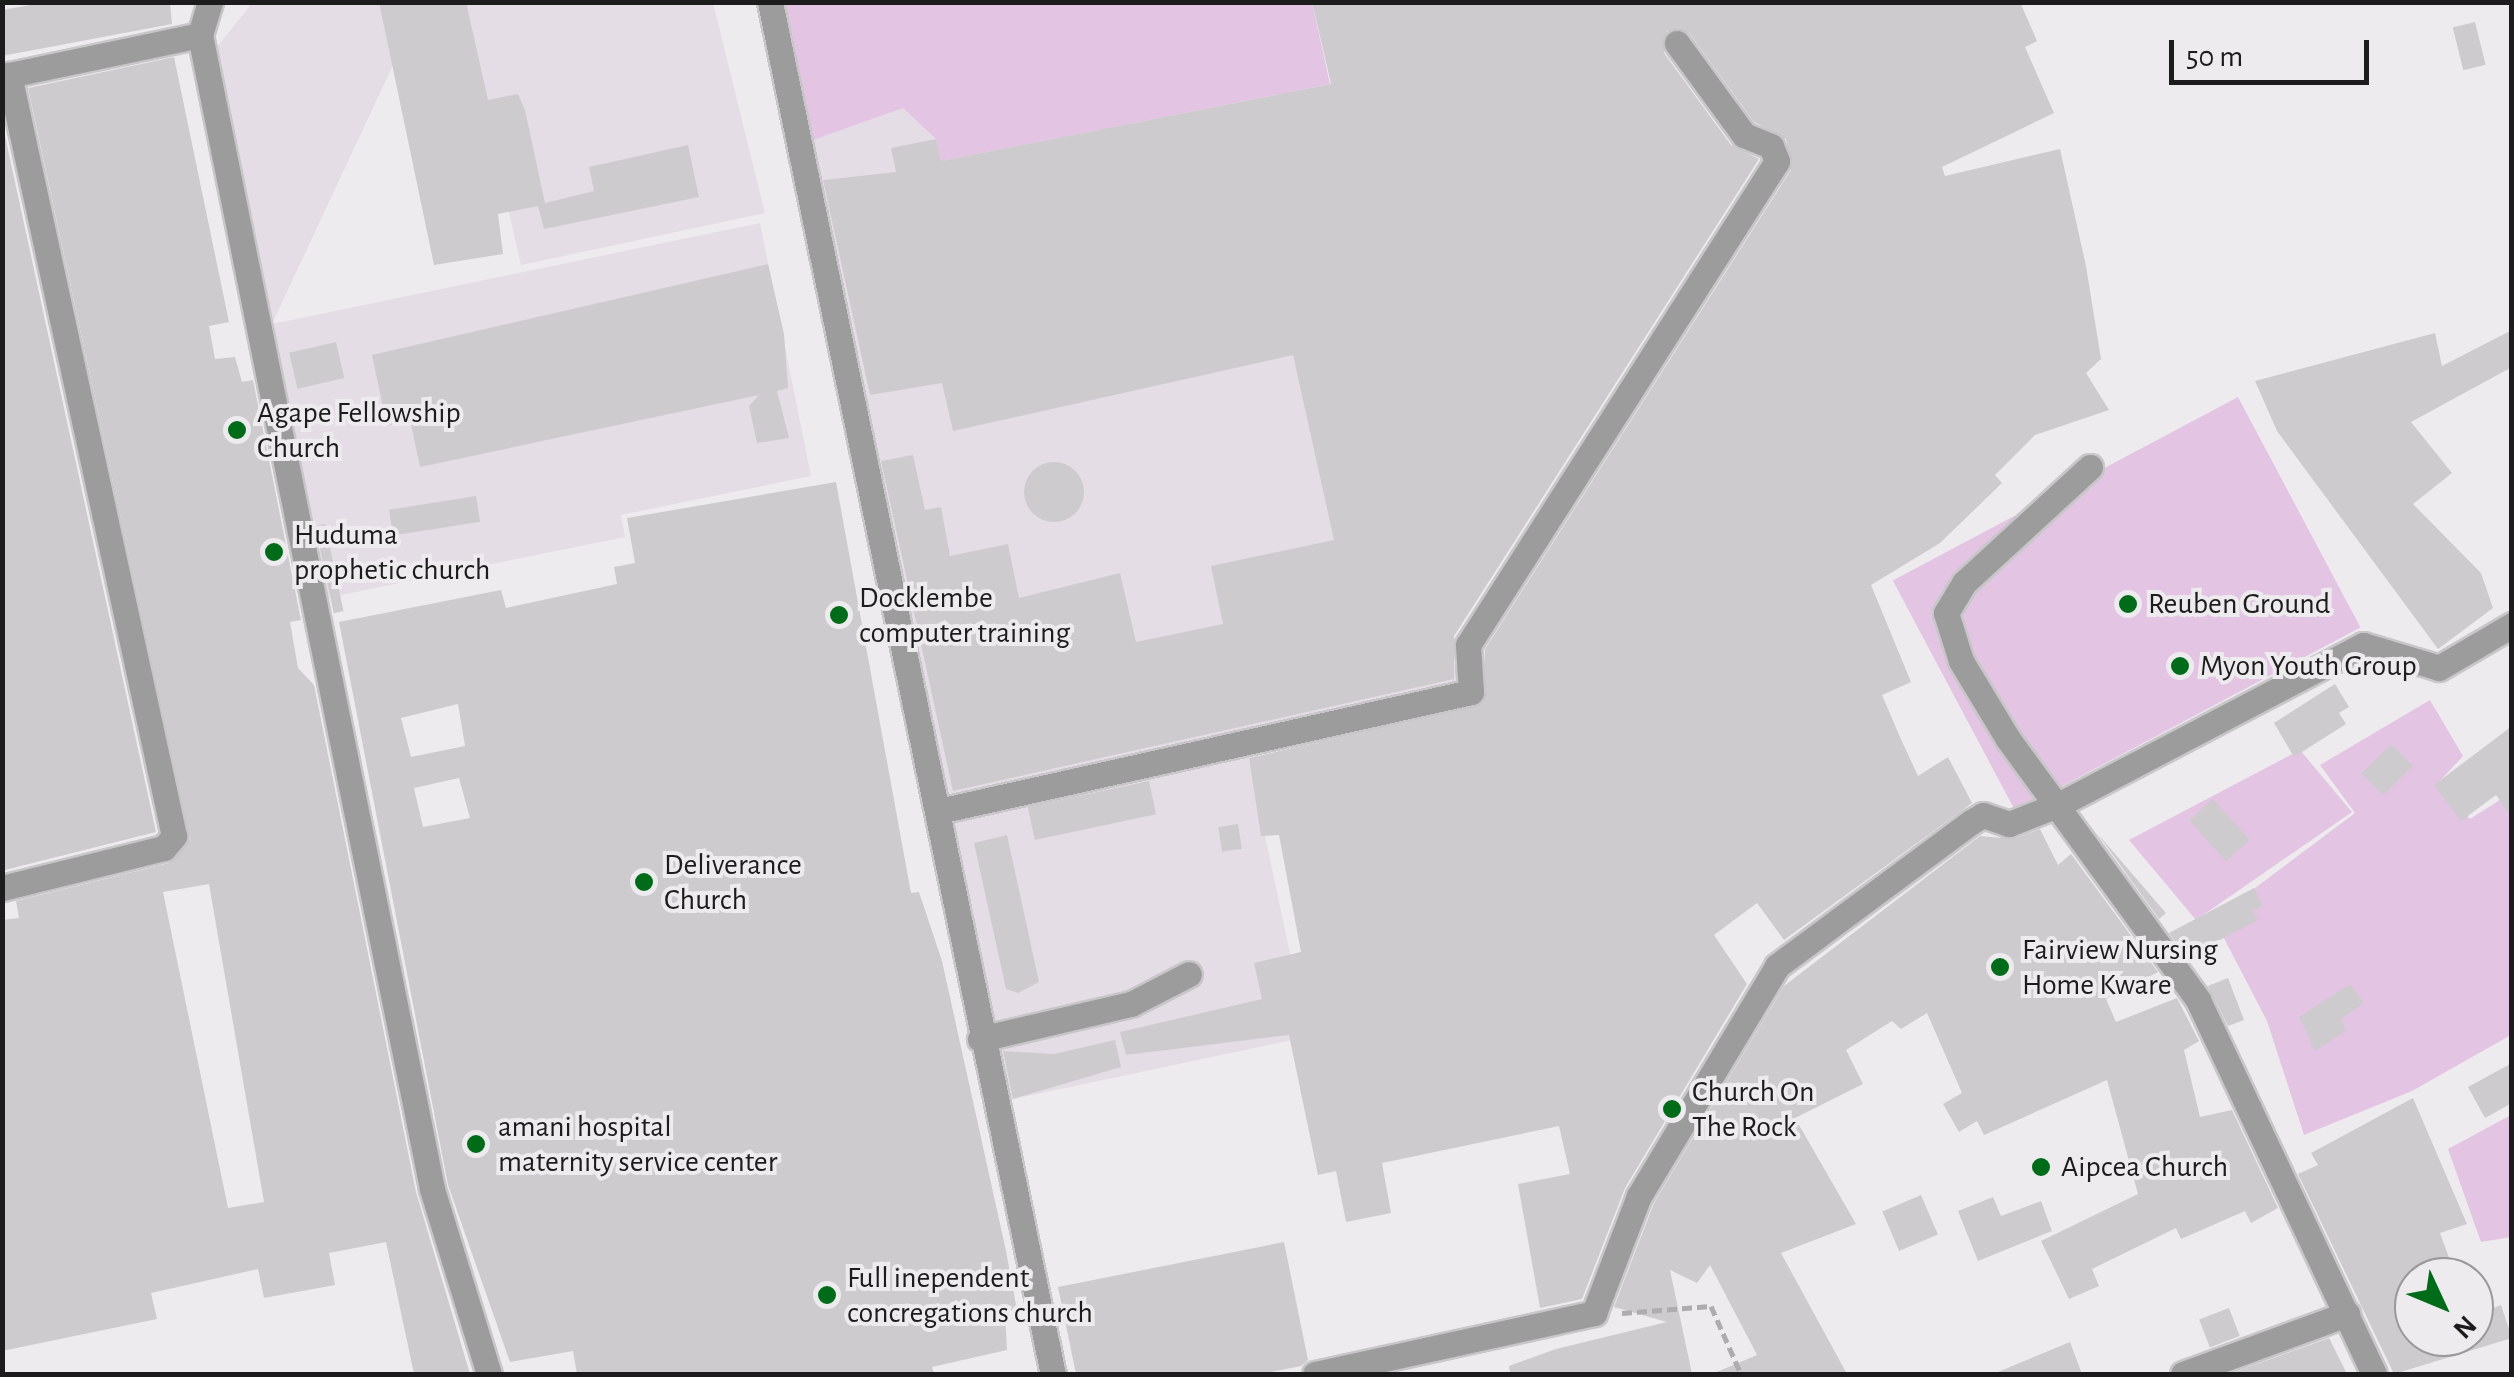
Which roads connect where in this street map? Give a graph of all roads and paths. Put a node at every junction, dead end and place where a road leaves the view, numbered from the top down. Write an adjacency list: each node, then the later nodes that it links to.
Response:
1 (210, 2): 3 (street)
2 (770, 2): 8 (street)
3 (200, 36): 9 (street); 14 (street)
4 (1677, 43): 8 (street)
5 (2090, 467): 7 (street)
6 (2512, 625): 7 (street)
7 (2062, 804): 12 (street); 13 (street)
8 (939, 811): 11 (street)
9 (2, 888)
10 (1188, 974): 11 (street)
11 (980, 1039): 15 (street)
12 (1594, 1313): 16 (street); 17 (path)
13 (2347, 1314): 18 (street); 19 (street)
14 (489, 1374)
15 (1053, 1374)
16 (1315, 1374)
17 (1741, 1374)
18 (2183, 1374)
19 (2374, 1374)

